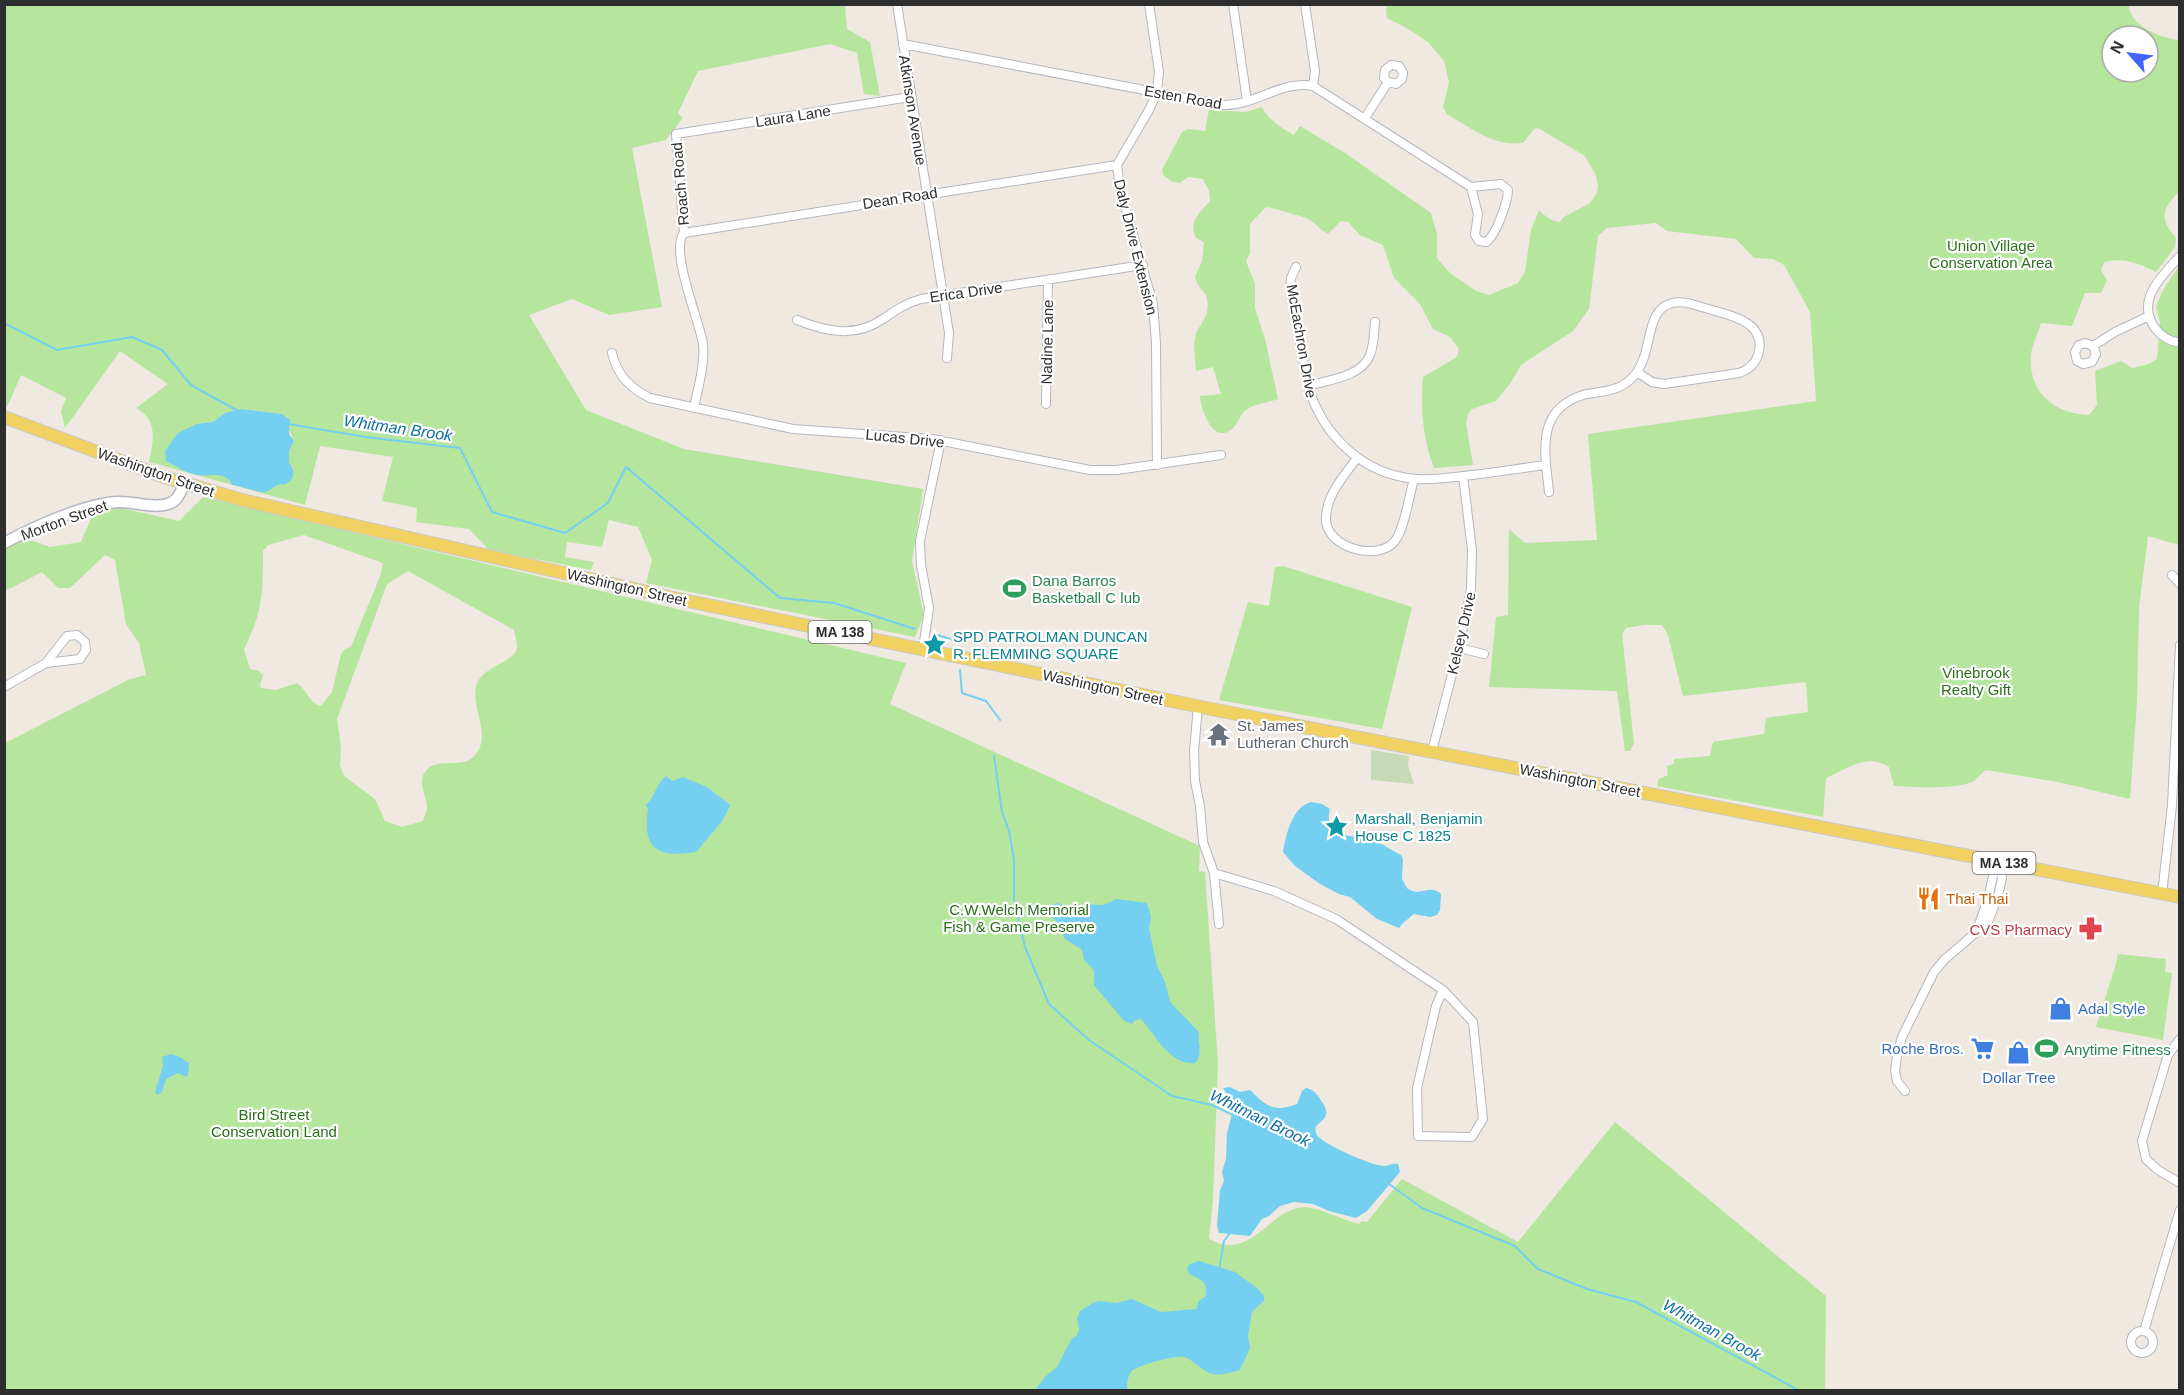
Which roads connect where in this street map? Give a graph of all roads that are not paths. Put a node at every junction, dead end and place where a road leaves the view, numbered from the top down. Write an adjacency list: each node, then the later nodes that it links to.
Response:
1 (897, 4): 5 (street, Atkinson Avenue)
2 (1149, 4): 8 (street, Daly Drive Extension)
3 (1233, 4): 10 (street)
4 (1305, 4): 7 (street)
5 (903, 44): 8 (street, Esten Road); 9 (street, Atkinson Avenue)
6 (1388, 82): 11 (street)
7 (1313, 86): 10 (street, Esten Road); 11 (street)
8 (1157, 92): 10 (street, Esten Road); 13 (street, Daly Drive Extension)
9 (910, 97): 12 (street, Laura Lane); 15 (street, Atkinson Avenue)
10 (1247, 101)
11 (1365, 118): 14 (street)
12 (676, 134): 16 (street, Roach Road)
13 (1117, 165): 15 (street, Dean Road); 18 (street, Daly Drive Extension)
14 (1471, 187): 14 (street)
15 (927, 194): 16 (street, Dean Road); 21 (street, Atkinson Avenue)
16 (684, 233): 32 (street, Roach Road)
17 (2180, 256): 22 (street)
18 (1143, 265): 20 (street, Erica Drive); 37 (street, Daly Drive Extension)
19 (1296, 267): 30 (street, McEachron Drive)
20 (1048, 280): 21 (street, Erica Drive); 31 (street, Nadine Lane)
21 (943, 296): 23 (street, Erica Drive); 28 (street, Atkinson Avenue)
22 (2149, 316): 25 (street); 26 (street)
23 (797, 320)
24 (1375, 322): 30 (street)
25 (2180, 343)
26 (2093, 346)
27 (612, 353): 32 (street, Lucas Drive)
28 (947, 358)
29 (1637, 372): 29 (street); 38 (street)
30 (1308, 386): 36 (street, McEachron Drive)
31 (1046, 404)
32 (694, 408): 34 (street, Lucas Drive)
33 (4, 417): 41 (main road, Washington Street / MA 138)
34 (941, 440): 37 (street, Lucas Drive); 48 (street)
35 (1221, 455): 37 (street, Lucas Drive)
36 (1357, 458): 40 (street, McEachron Drive); 40 (street)
37 (1156, 465)
38 (1546, 465): 39 (street, McEachron Drive); 42 (street)
39 (1463, 476): 40 (street, McEachron Drive); 47 (street, Kelsey Drive)
40 (1414, 479)
41 (184, 484): 43 (street, Morton Street); 48 (main road, Washington Street / MA 138)
42 (1550, 492)
43 (4, 543)
44 (2172, 575): 45 (street)
45 (2180, 584)
46 (2180, 645): 54 (street)
47 (1459, 648): 49 (street); 53 (street, Kelsey Drive)
48 (923, 650): 52 (main road, Washington Street / MA 138)
49 (1484, 654)
50 (46, 663): 50 (street); 51 (street)
51 (4, 687)
52 (1198, 706): 53 (main road, Washington Street / MA 138); 56 (street)
53 (1431, 751): 55 (main road, Washington Street / MA 138)
54 (2176, 805): 57 (street)
55 (2000, 863): 57 (main road, Washington Street / MA 138); 62 (street)
56 (1214, 873): 59 (street); 60 (street)
57 (2162, 894): 58 (main road, Washington Street / MA 138)
58 (2180, 897)
59 (1219, 924)
60 (1443, 990): 60 (street)
61 (2180, 1039): 63 (street)
62 (1905, 1091)
63 (2180, 1183)
64 (2180, 1210): 65 (street)
65 (2144, 1331)

